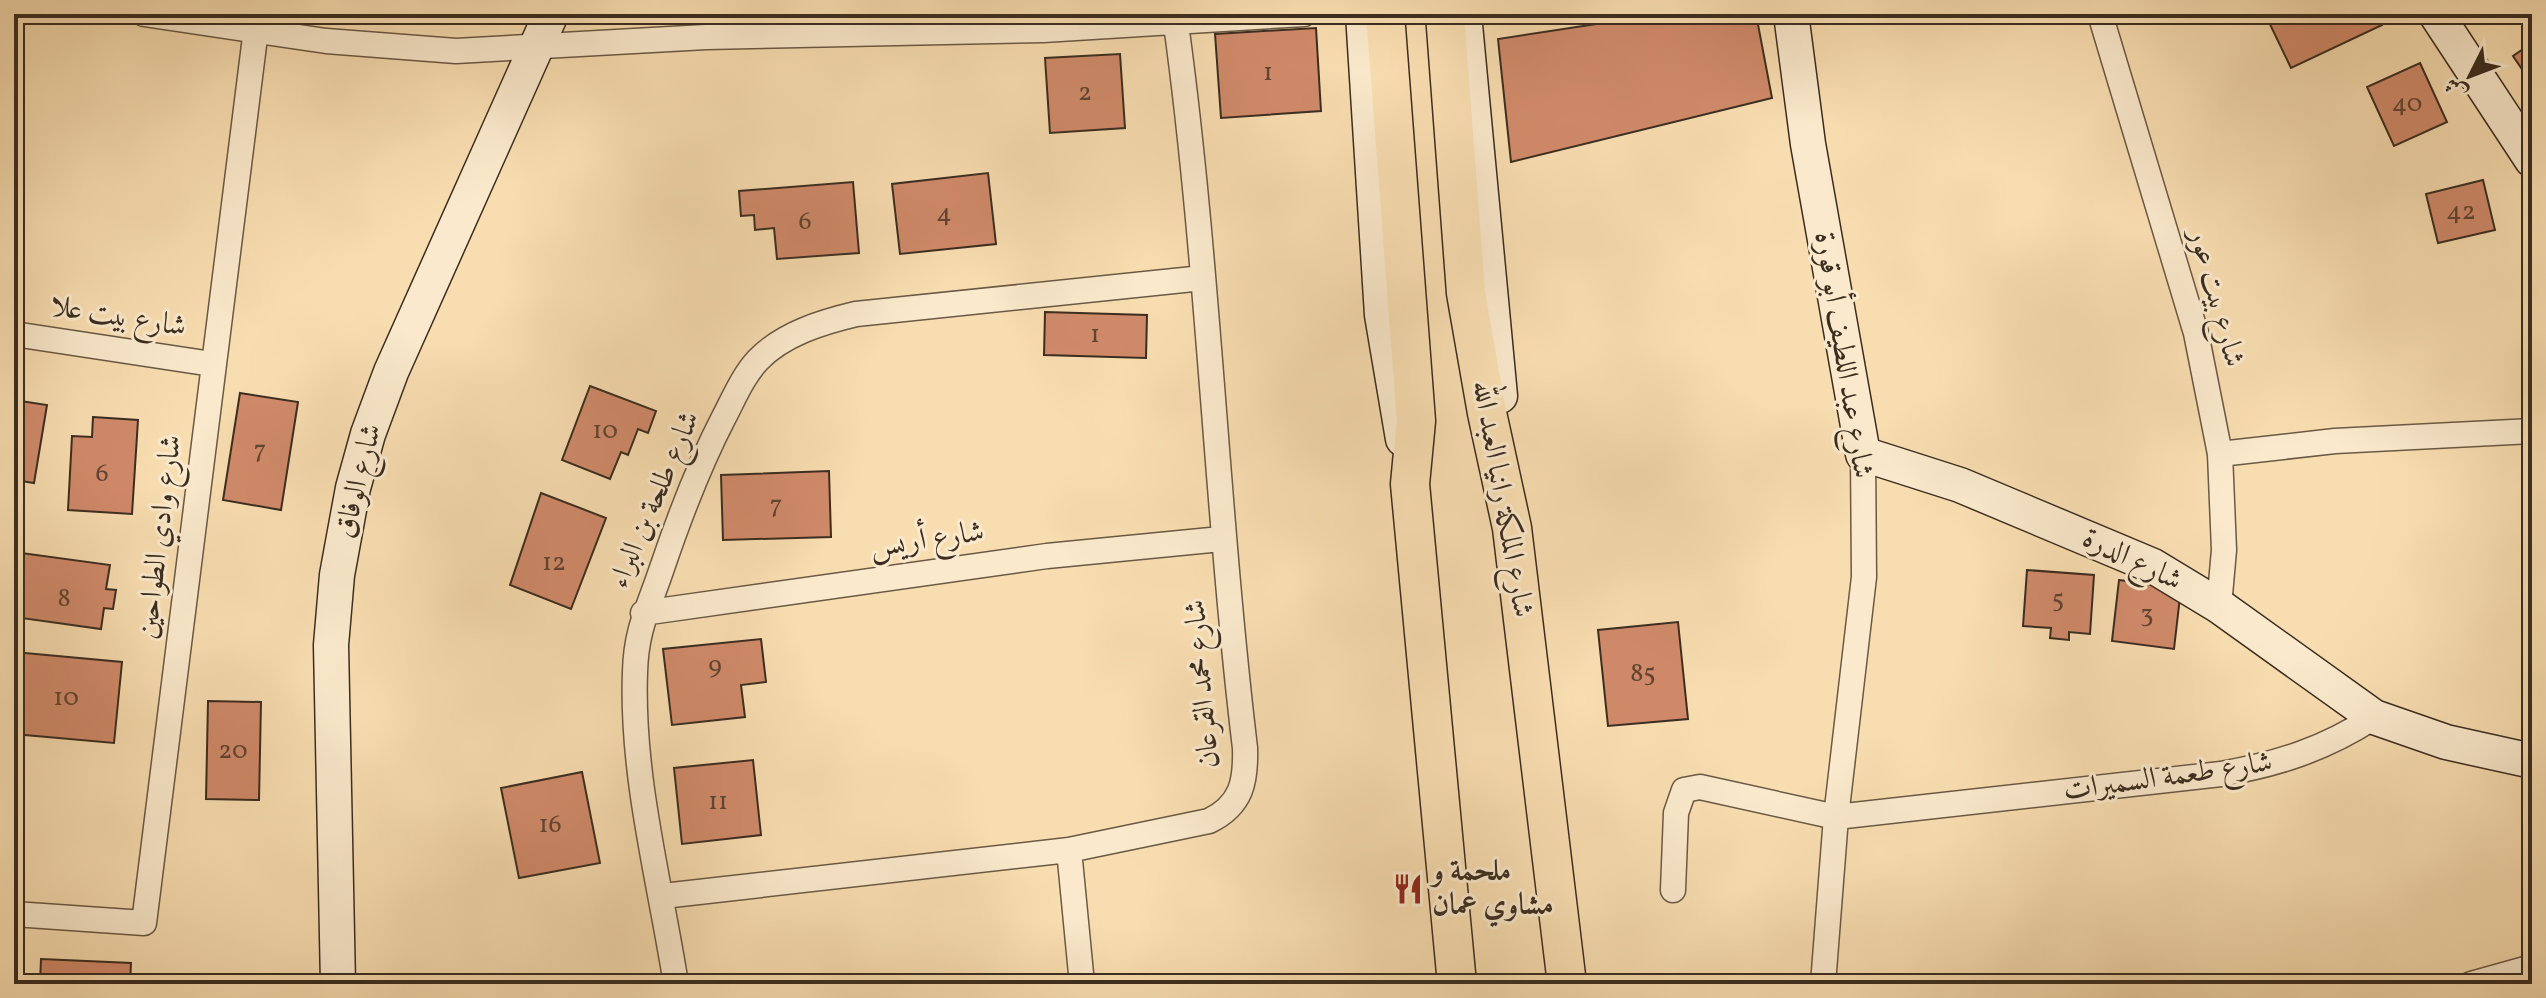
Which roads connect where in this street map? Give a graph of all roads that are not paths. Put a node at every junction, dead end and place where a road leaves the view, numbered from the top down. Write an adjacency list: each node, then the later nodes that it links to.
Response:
1 (144, 14): 11 (street)
2 (551, 14): 14 (street, شارع الوفاق)
3 (1304, 14): 12 (street)
4 (1363, 14): 22 (street)
5 (1385, 14): 22 (main road)
6 (1445, 14): 23 (main road, شارع الملكة رانيا العبد الله)
7 (1464, 14): 23 (street)
8 (1791, 14): 20 (street, شارع عبد اللطيف أبو قورة)
9 (2100, 14): 21 (street, شارع بيت عور)
10 (2436, 14): 15 (street)
11 (174, 16): 13 (street)
12 (1176, 24): 14 (street); 16 (street, شارع محمد القرعان)
13 (256, 29): 14 (street); 18 (street, شارع وادي الطواحين)
14 (535, 48): 35 (street, شارع الوفاق)
15 (2532, 160)
16 (1203, 278): 24 (street, شارع محمد القرعان); 26 (street, شارع طلحة بن البراء)
17 (14, 334): 18 (street, شارع بيت علا)
18 (212, 364): 33 (street, شارع وادي الطواحين)
19 (2532, 431): 21 (street)
20 (1863, 454): 25 (street, شارع الدرة); 29 (street, شارع عبد اللطيف أبو قورة)
21 (2220, 454): 25 (street, شارع بيت عور)
22 (1410, 484): 38 (main road)
23 (1512, 528): 39 (main road, شارع الملكة رانيا العبد الله)
24 (1221, 539): 26 (street, شارع أريس); 30 (street, شارع محمد القرعان)
25 (2219, 606): 27 (street, شارع الدرة)
26 (643, 613): 32 (street, شارع طلحة بن البراء)
27 (2374, 717): 28 (street); 29 (street, شارع طعمة السميرات)
28 (2532, 761)
29 (1836, 817): 31 (street, شارع طعمة السميرات); 40 (street, شارع عبد اللطيف أبو قورة)
30 (1069, 850): 32 (street, شارع محمد القرعان); 37 (street)
31 (1673, 890)
32 (663, 896): 36 (street, شارع طلحة بن البراء)
33 (14, 914)
34 (2532, 967): 41 (street)
35 (338, 984)
36 (676, 984)
37 (1082, 984)
38 (1457, 984)
39 (1567, 984)
40 (1823, 984)
41 (2471, 984)

